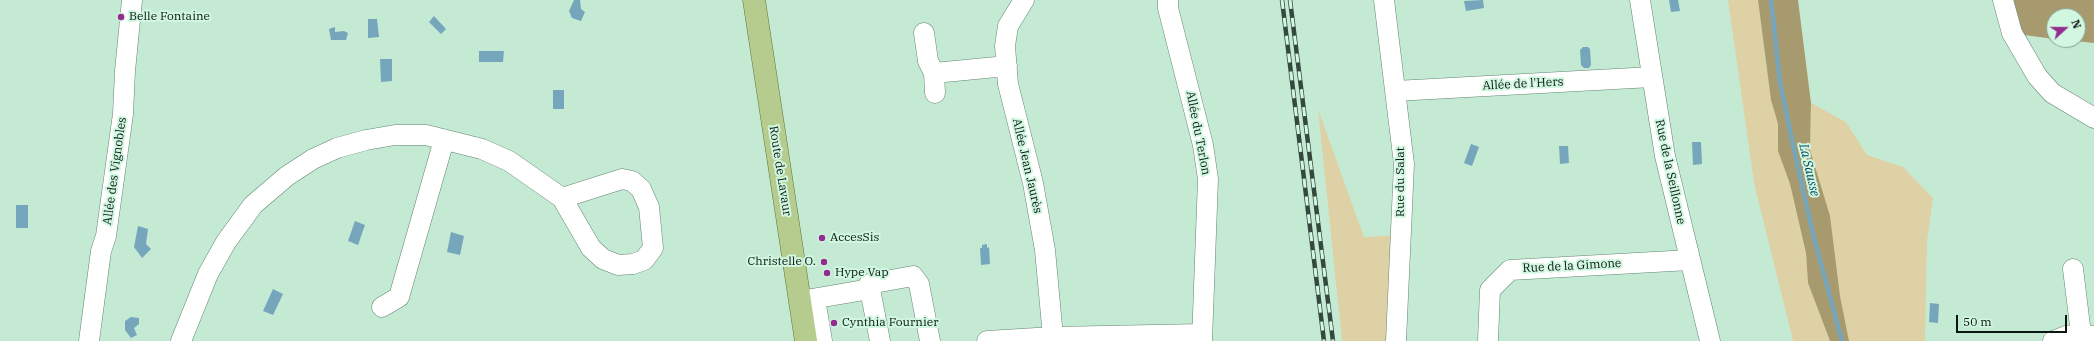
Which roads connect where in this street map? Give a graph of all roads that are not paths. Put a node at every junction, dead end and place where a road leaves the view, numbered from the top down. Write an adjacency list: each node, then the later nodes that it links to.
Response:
1 (132, 0): 25 (street, Allée des Vignobles)
2 (754, 0): 20 (main road, Route de Lavaur)
3 (1024, 0): 9 (street, Allée Jean Jaurès)
4 (1168, 0): 24 (street, Allée du Terlon)
5 (1384, 0): 12 (street, Rue du Salat)
6 (1640, 0): 11 (street, Rue de la Seillonne)
7 (2003, 0): 14 (street)
8 (924, 33): 10 (street)
9 (1006, 66): 10 (street); 23 (street, Allée Jean Jaurès)
10 (934, 73): 13 (street)
11 (1652, 77): 12 (street, Allée de l'Hers); 17 (street, Rue de la Seillonne)
12 (1395, 91): 32 (street, Rue du Salat)
13 (935, 93)
14 (2094, 118)
15 (444, 140): 16 (street); 21 (street); 26 (street)
16 (562, 198): 16 (street)
17 (1690, 260): 33 (street, Rue de la Gimone); 34 (street, Rue de la Seillonne)
18 (2073, 268): 22 (street)
19 (870, 289): 20 (street); 29 (street); 30 (street)
20 (807, 300): 27 (main road, Route de Lavaur); 28 (street)
21 (382, 307)
22 (2088, 335): 35 (street)
23 (1053, 337): 24 (street); 31 (street)
24 (1202, 337)
25 (89, 341)
26 (181, 341)
27 (806, 341)
28 (822, 341)
29 (880, 341)
30 (930, 341)
31 (987, 341)
32 (1396, 341)
33 (1488, 341)
34 (1710, 341)
35 (2053, 341)

